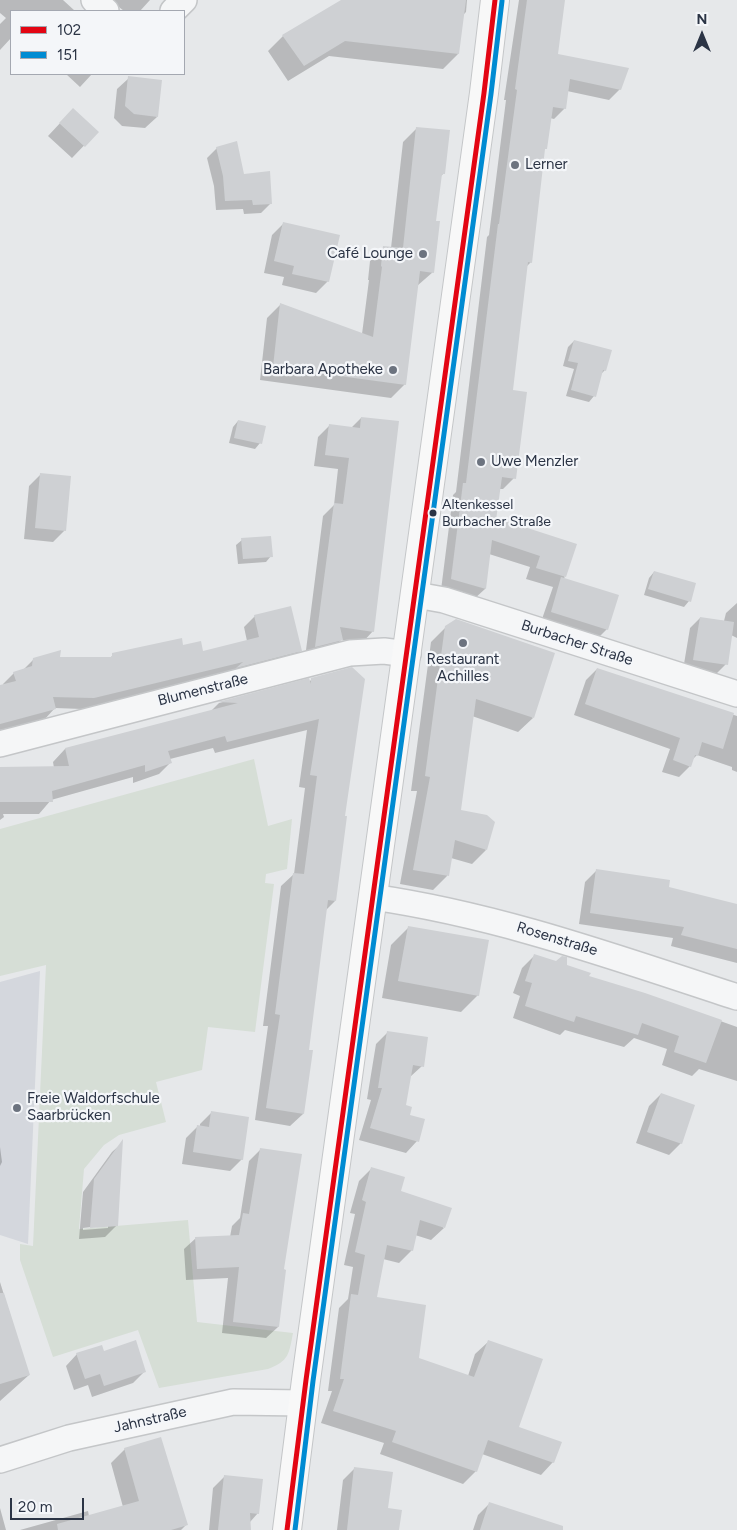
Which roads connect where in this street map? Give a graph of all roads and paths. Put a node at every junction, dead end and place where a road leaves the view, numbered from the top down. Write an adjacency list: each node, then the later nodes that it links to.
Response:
1 (94, 0): 4 (street)
2 (184, 0): 5 (street)
3 (495, 0): 6 (street)
4 (105, 10)
5 (174, 10)
6 (416, 595): 7 (street); 8 (street, Burbacher Straße)
7 (408, 654): 9 (street, Blumenstraße); 10 (street)
8 (737, 694)
9 (0, 744)
10 (372, 897): 11 (street, Rosenstraße); 12 (street)
11 (737, 997)
12 (303, 1403): 13 (street, Jahnstraße); 14 (street)
13 (0, 1460)
14 (287, 1530)

